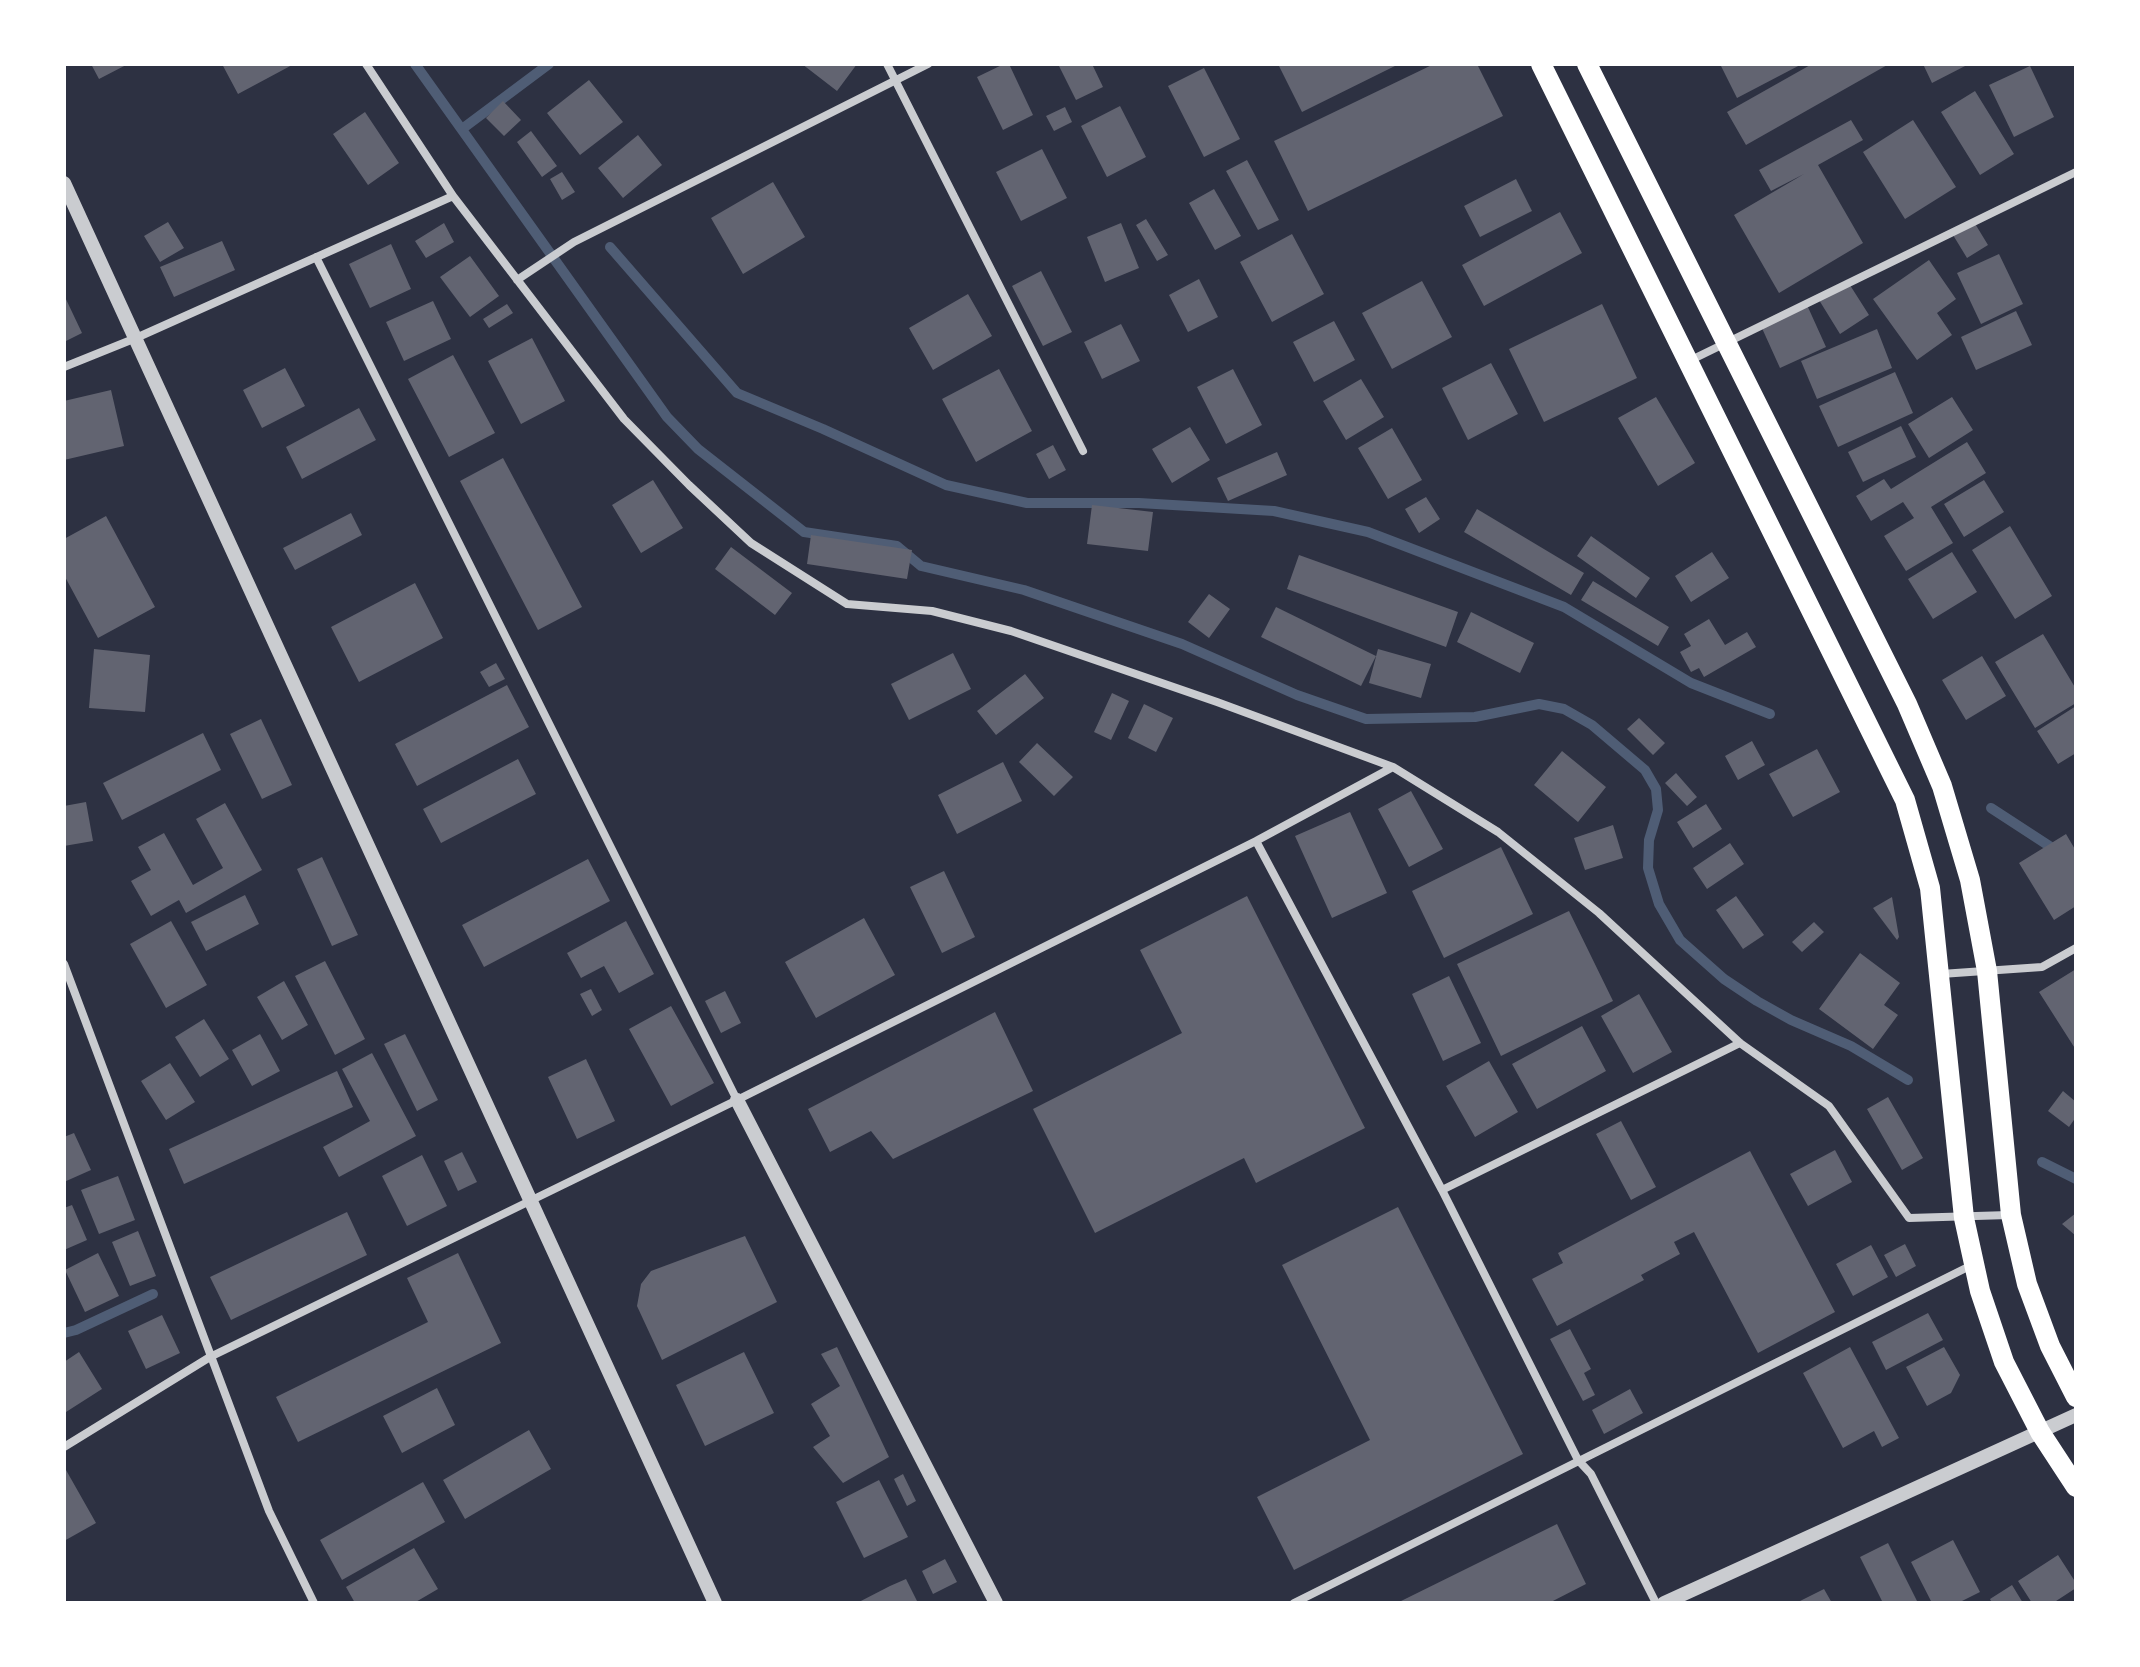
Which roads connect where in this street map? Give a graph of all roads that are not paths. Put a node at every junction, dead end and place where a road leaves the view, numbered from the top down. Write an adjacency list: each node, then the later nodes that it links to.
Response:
1 (366, 64): 9 (street)
2 (887, 64): 6 (street)
3 (928, 64): 6 (street)
4 (1541, 64): 14 (main road)
5 (1587, 64): 13 (main road)
6 (895, 80): 11 (street); 16 (street)
7 (2076, 172): 13 (street)
8 (64, 183): 12 (street)
9 (453, 196): 10 (street); 11 (street)
10 (316, 257): 12 (street); 24 (street)
11 (517, 280): 17 (street)
12 (136, 338): 15 (street); 26 (street)
13 (1725, 341): 14 (street); 21 (main road)
14 (1687, 362): 22 (main road)
15 (64, 367)
16 (1083, 451)
17 (1393, 767): 18 (street); 23 (street)
18 (1256, 841): 24 (street); 25 (street)
19 (2076, 948): 21 (street)
20 (64, 964): 30 (street)
21 (1987, 971): 22 (street); 27 (main road)
22 (1941, 974): 28 (main road)
23 (1740, 1043): 25 (street); 28 (street)
24 (737, 1100): 26 (street); 39 (street)
25 (1442, 1190): 35 (street)
26 (531, 1198): 30 (street); 38 (street)
27 (2011, 1215): 28 (street); 31 (main road)
28 (1964, 1218): 29 (main road)
29 (1974, 1264): 33 (main road); 35 (street)
30 (210, 1357): 34 (street); 37 (street)
31 (2076, 1397)
32 (2076, 1415): 33 (street)
33 (2040, 1432): 36 (main road); 42 (street)
34 (64, 1447)
35 (1578, 1460): 40 (street); 41 (street)
36 (2076, 1487)
37 (314, 1603)
38 (715, 1603)
39 (996, 1603)
40 (1294, 1603)
41 (1656, 1603)
42 (1664, 1603)

